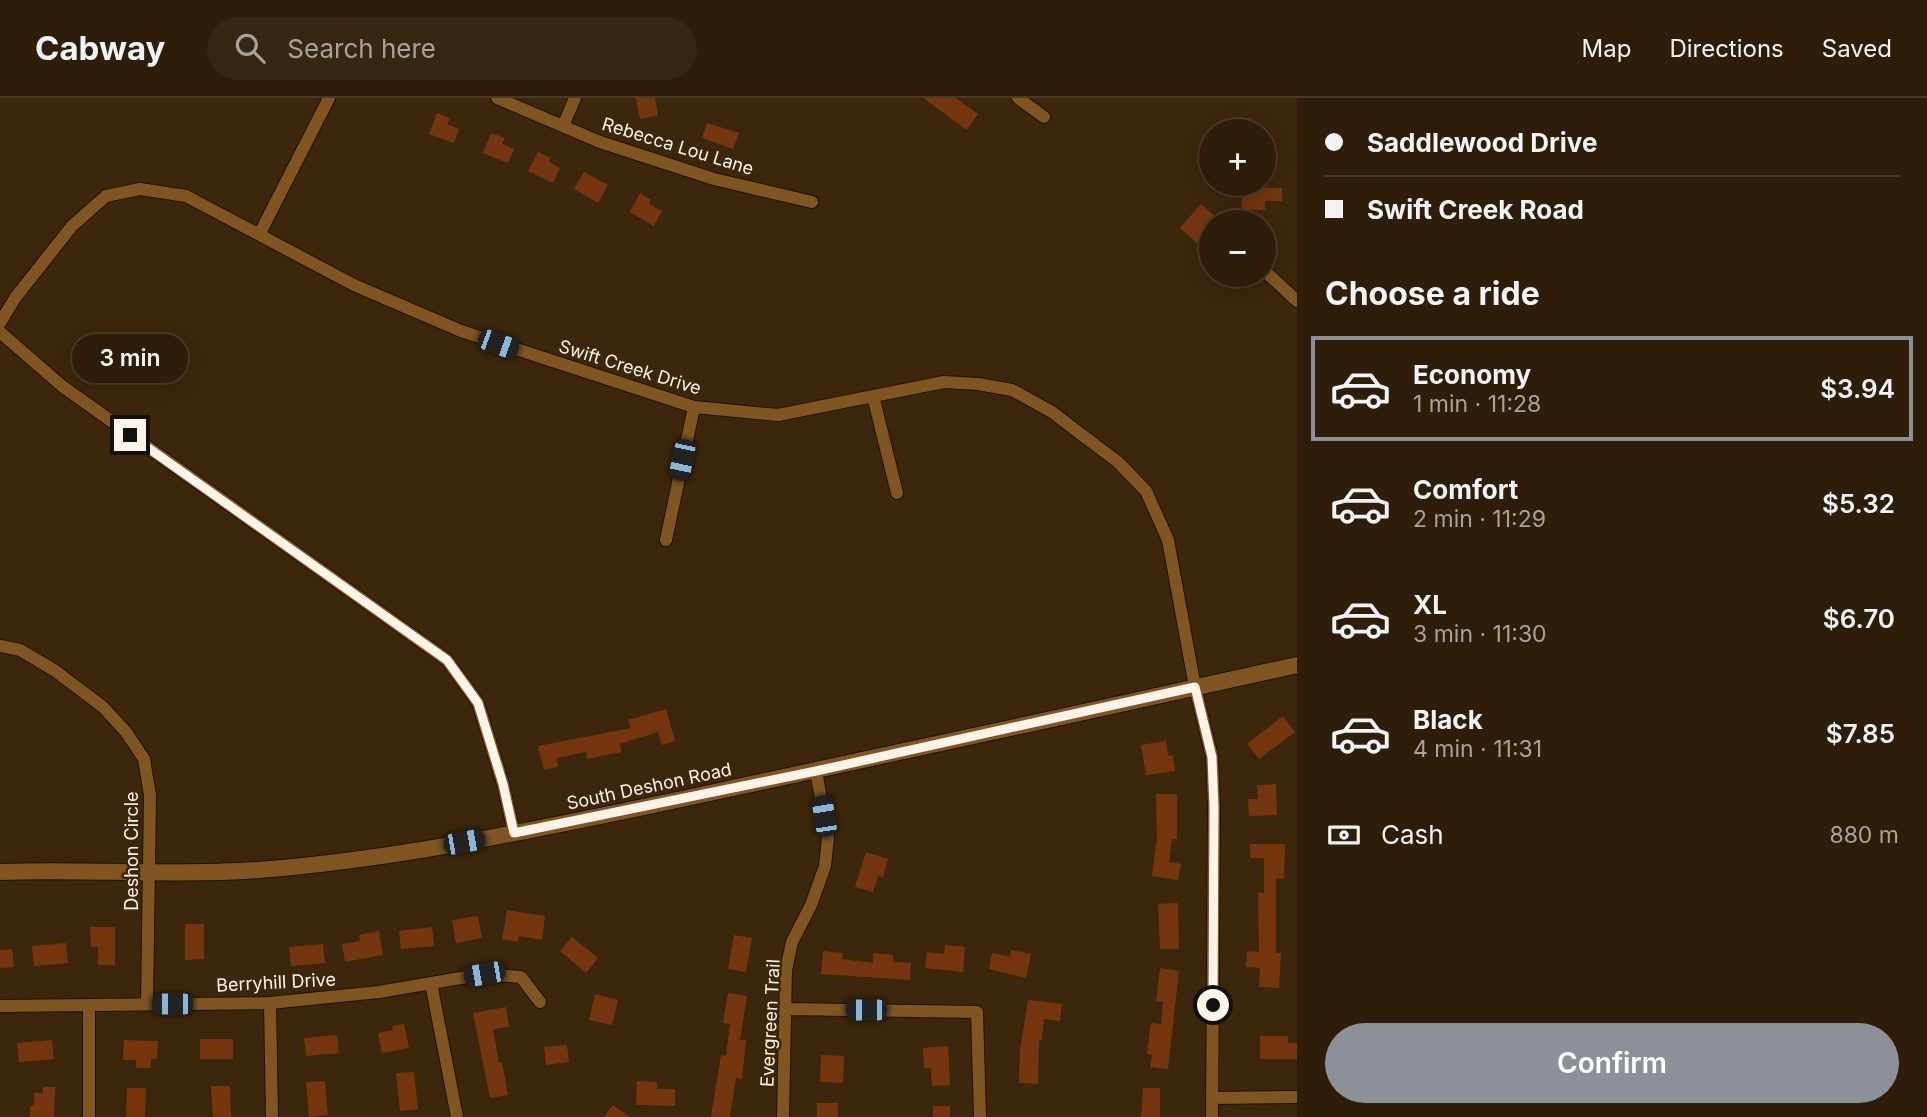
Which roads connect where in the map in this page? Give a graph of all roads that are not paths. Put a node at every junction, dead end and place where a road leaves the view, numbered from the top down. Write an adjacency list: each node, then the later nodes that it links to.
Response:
1 (329, 98): 8 (street)
2 (497, 98): 6 (street, Rebecca Lou Lane)
3 (575, 98): 6 (street)
4 (1018, 98): 5 (street)
5 (1044, 117)
6 (562, 126): 7 (street, Rebecca Lou Lane)
7 (812, 202)
8 (260, 233): 11 (street, Swift Creek Drive); 14 (street, Swift Creek Drive)
9 (1276, 282): 10 (street)
10 (1297, 301)
11 (0, 323)
12 (0, 332): 21 (street)
13 (873, 396): 14 (street, Swift Creek Drive); 15 (street); 19 (street, Swift Creek Drive)
14 (694, 407): 16 (street)
15 (897, 493)
16 (666, 540)
17 (0, 646): 23 (street, Deshon Circle)
18 (1297, 665): 19 (street, South Deshon Road)
19 (1195, 687): 20 (street, South Deshon Road); 32 (street, Swift Creek Drive)
20 (816, 771): 21 (street, South Deshon Road); 30 (street, Evergreen Trail)
21 (514, 833): 23 (street, South Deshon Road)
22 (0, 872): 23 (street, South Deshon Road)
23 (150, 874): 27 (street, Deshon Circle)
24 (431, 983): 25 (street, Berryhill Drive); 26 (street, Berryhill Drive); 35 (street)
25 (540, 1002)
26 (270, 1003): 27 (street, Berryhill Drive); 34 (street)
27 (147, 1004): 28 (street, Berryhill Drive)
28 (89, 1005): 29 (street, Berryhill Drive); 33 (street)
29 (0, 1006)
30 (786, 1009): 36 (street, Evergreen Trail); 37 (street)
31 (1297, 1097): 32 (street)
32 (1212, 1098): 38 (street, Swift Creek Drive)
33 (89, 1117)
34 (272, 1117)
35 (457, 1117)
36 (783, 1117)
37 (980, 1117)
38 (1212, 1117)

